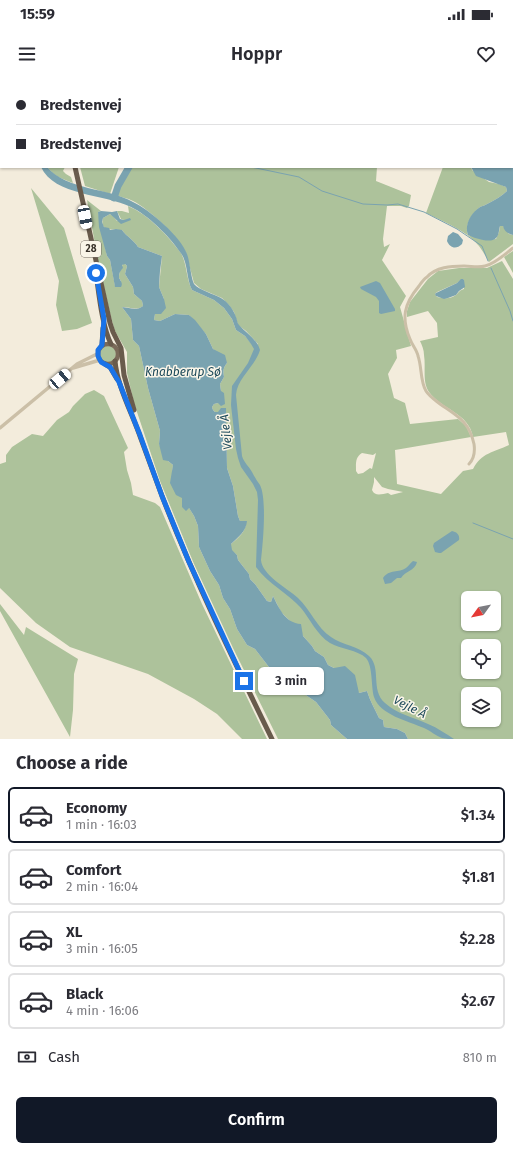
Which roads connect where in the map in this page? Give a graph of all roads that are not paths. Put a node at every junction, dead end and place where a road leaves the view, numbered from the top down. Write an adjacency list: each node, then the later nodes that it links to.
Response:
1 (75, 168): 2 (highway, 28)
2 (83, 203): 4 (highway, 28); 14 (highway, 28)
3 (513, 248): 15 (street)
4 (104, 319): 5 (highway, 28); 6 (highway, 28)
5 (111, 344): 6 (main road); 9 (main road, 28)
6 (102, 345): 7 (main road, 28)
7 (97, 354): 8 (main road, 28); 11 (street)
8 (100, 360): 10 (main road, 28); 11 (street)
9 (115, 361): 10 (main road); 12 (highway, 28)
10 (105, 364): 12 (highway, 28)
11 (72, 369): 13 (street)
12 (119, 382): 14 (highway, 28)
13 (0, 428)
14 (140, 435): 16 (highway, 28)
15 (469, 464)
16 (272, 739)

